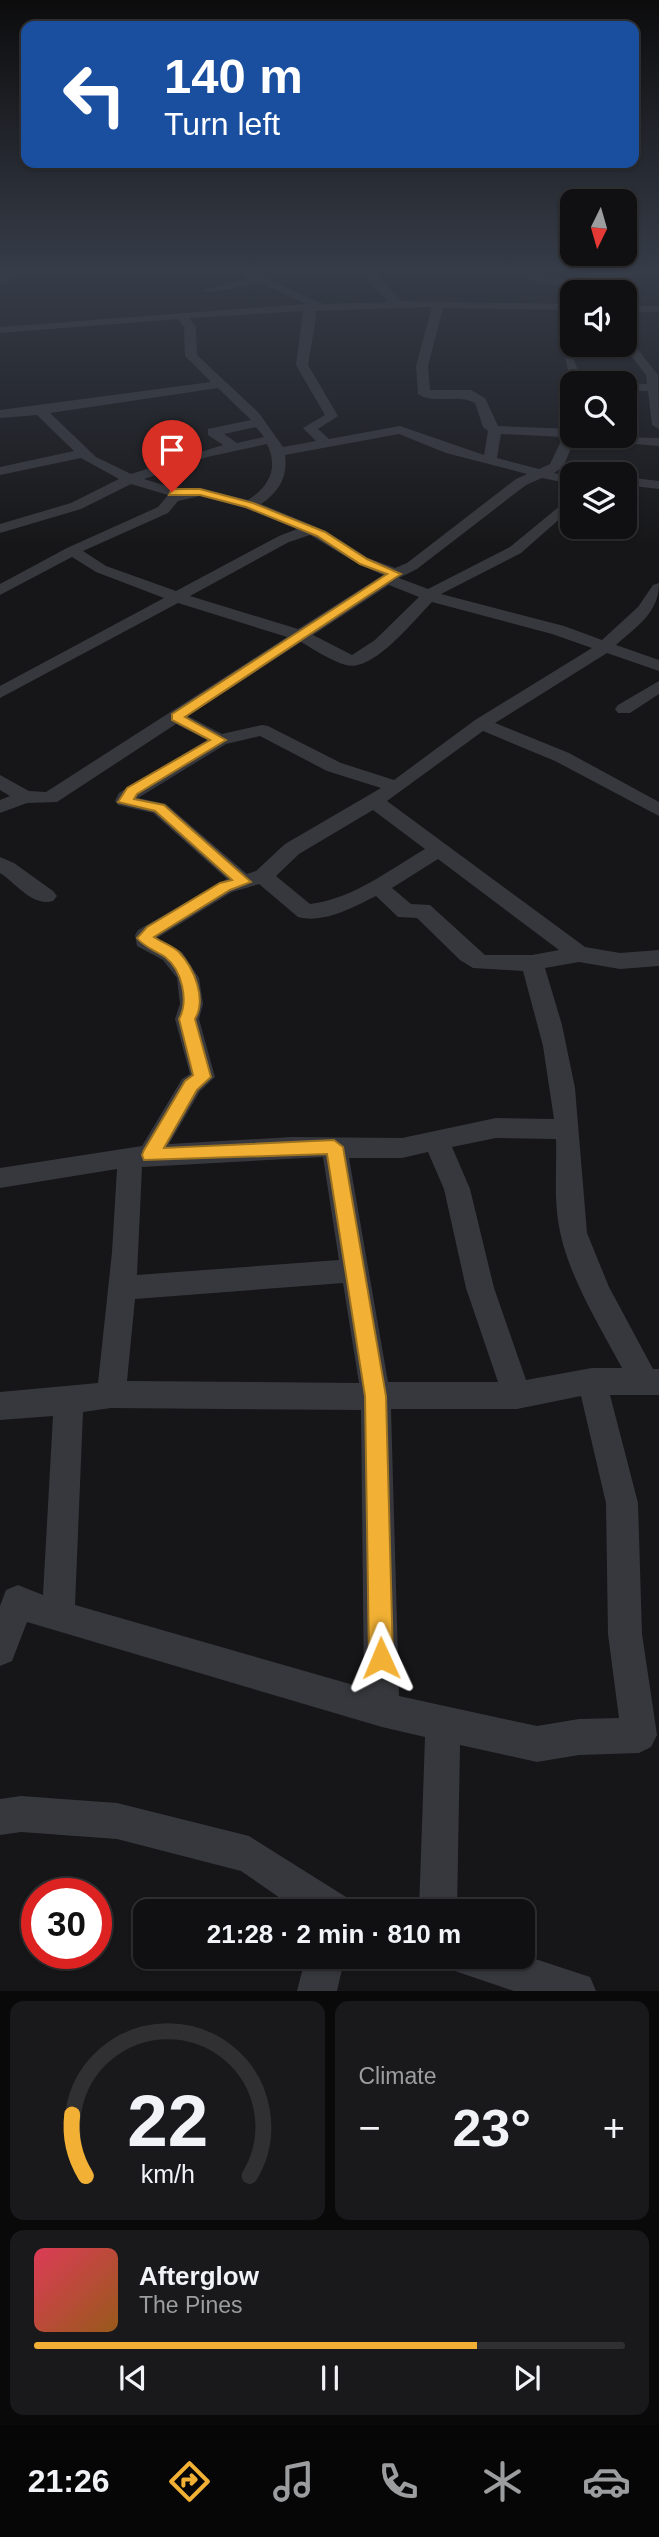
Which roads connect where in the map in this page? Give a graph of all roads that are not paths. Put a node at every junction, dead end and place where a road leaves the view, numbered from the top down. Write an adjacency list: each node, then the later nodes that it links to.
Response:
1 (199, 364): 5 (street)
2 (302, 364): 17 (street)
3 (423, 364): 13 (street)
4 (643, 364): 7 (street)
5 (221, 384): 9 (street); 11 (street)
6 (637, 387): 7 (street)
7 (656, 388): 8 (street)
8 (658, 410): 12 (street)
9 (40, 411): 10 (street); 21 (street)
10 (4, 416)
11 (260, 422): 18 (street); 19 (street)
12 (659, 425)
13 (495, 430): 14 (street); 22 (street)
14 (560, 435)
15 (637, 440): 16 (street)
16 (659, 442)
17 (327, 444): 18 (street); 22 (street)
18 (275, 445): 19 (street); 30 (street)
19 (233, 446): 26 (street)
20 (568, 448): 24 (street)
21 (83, 453): 23 (street); 26 (street)
22 (490, 460): 24 (street)
23 (0, 471)
24 (530, 473): 25 (street); 35 (street)
25 (560, 478)
26 (132, 480): 29 (street); 32 (street)
27 (637, 482): 28 (street)
28 (659, 485)
29 (173, 495): 30 (street); 34 (street)
30 (250, 505): 33 (street)
31 (560, 511): 38 (street)
32 (0, 529)
33 (310, 530): 35 (street); 39 (street)
34 (72, 551): 37 (street); 39 (street)
35 (391, 576): 38 (street); 40 (street)
36 (659, 588): 41 (street)
37 (0, 590)
38 (430, 596): 40 (street); 41 (street)
39 (179, 598): 40 (street); 44 (street)
40 (302, 636): 46 (street)
41 (603, 648): 42 (street); 47 (street)
42 (659, 666)
43 (659, 686): 45 (street)
44 (0, 692)
45 (624, 709)
46 (176, 717): 48 (street); 51 (street)
47 (481, 724): 50 (street); 54 (street)
48 (220, 740): 50 (street); 57 (street)
49 (0, 781): 51 (street)
50 (397, 787): 52 (street)
51 (24, 797): 53 (street)
52 (374, 801): 55 (street); 57 (street)
53 (0, 807)
54 (659, 810)
55 (440, 849): 58 (street); 60 (street)
56 (0, 864): 59 (street)
57 (253, 879): 58 (street); 66 (street)
58 (377, 886): 62 (street)
59 (46, 896)
60 (579, 954): 61 (street); 62 (street)
61 (659, 958)
62 (532, 963): 63 (street)
63 (568, 1129): 64 (street); 71 (street)
64 (436, 1140): 65 (street); 73 (street)
65 (334, 1147): 66 (street); 68 (street)
66 (140, 1156): 67 (street); 69 (street)
67 (0, 1178)
68 (354, 1271): 69 (street); 74 (street)
69 (122, 1288): 72 (street)
70 (592, 1381): 71 (street); 73 (street); 80 (street)
71 (652, 1383)
72 (111, 1394): 74 (street); 75 (street)
73 (517, 1395): 74 (street)
74 (376, 1396): 79 (street)
75 (69, 1401): 76 (street); 77 (street)
76 (0, 1406)
77 (58, 1617): 78 (street); 79 (street)
78 (0, 1649)
79 (382, 1710): 80 (street)
80 (443, 1723): 83 (street)
81 (0, 1817): 82 (street)
82 (314, 1899)
83 (438, 1899)
84 (323, 1969): 86 (street)
85 (507, 1969): 87 (street)
86 (317, 1991)
87 (576, 1991)

